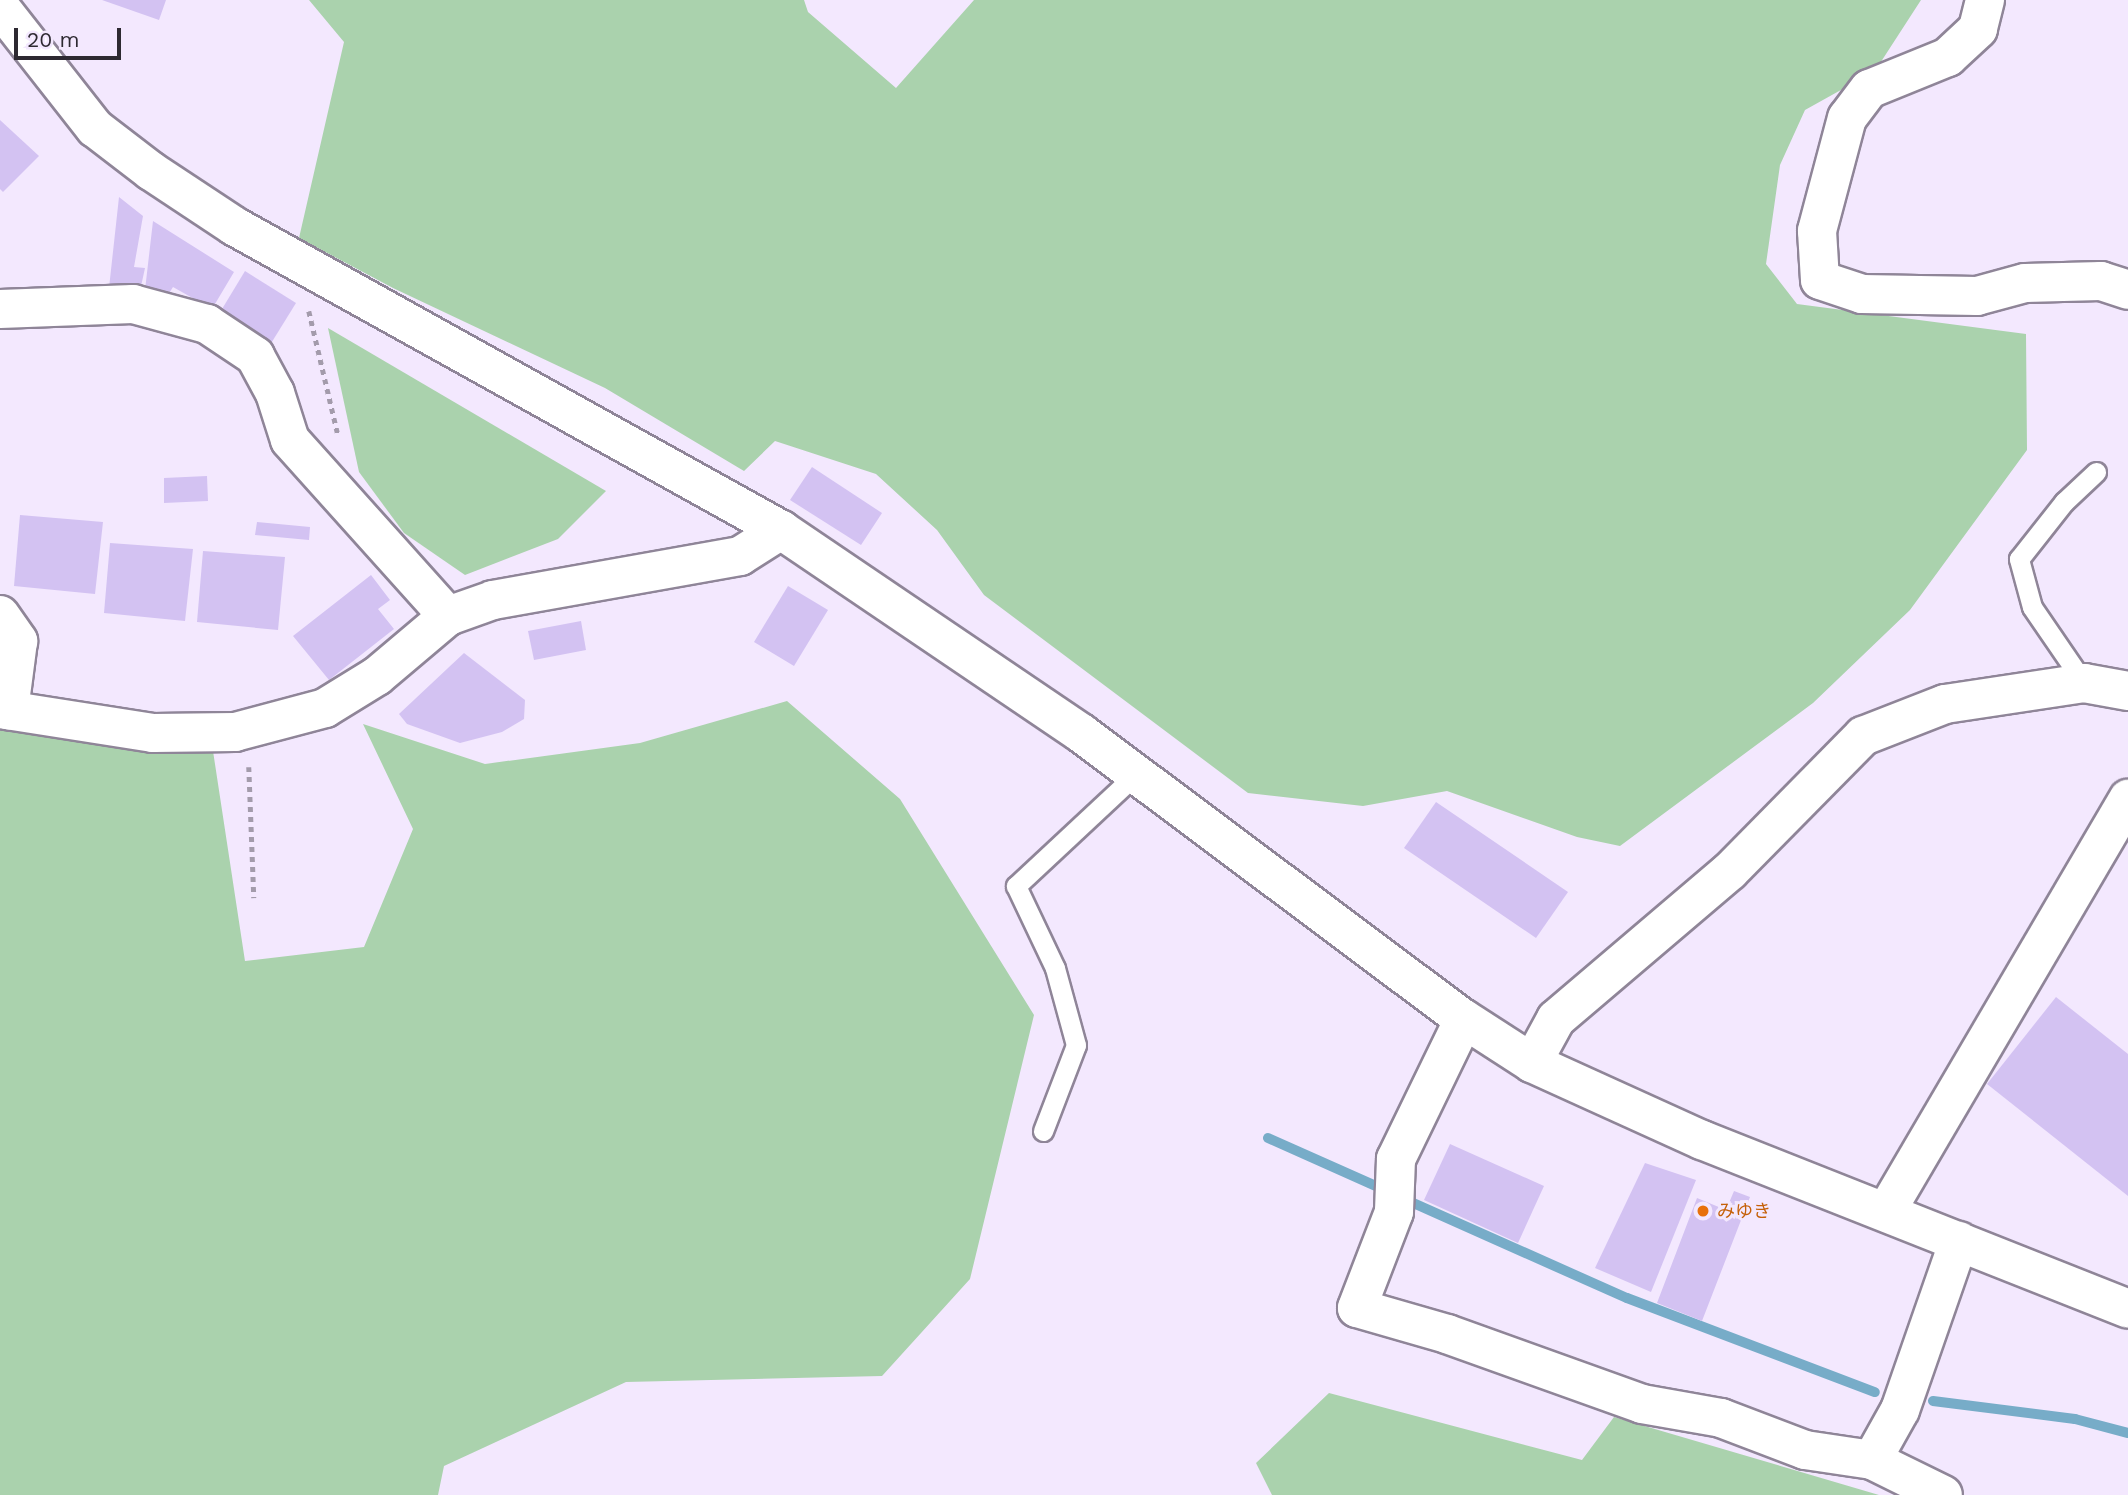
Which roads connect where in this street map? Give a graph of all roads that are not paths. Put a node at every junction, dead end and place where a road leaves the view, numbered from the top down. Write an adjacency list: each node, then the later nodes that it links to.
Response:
1 (1985, 0): 3 (street)
2 (0, 7): 6 (street)
3 (2128, 290)
4 (0, 309): 8 (street)
5 (2096, 472): 9 (lane)
6 (781, 530): 8 (street); 12 (street)
7 (0, 615): 11 (street)
8 (448, 616): 11 (street)
9 (2084, 682): 10 (street); 15 (street)
10 (2128, 691)
11 (5, 710)
12 (1136, 774): 14 (street); 16 (lane)
13 (2128, 799): 17 (street)
14 (1464, 1019): 15 (street); 20 (street)
15 (1532, 1063): 18 (street)
16 (1043, 1131)
17 (1894, 1198)
18 (1959, 1241): 19 (street); 20 (street)
19 (2128, 1309)
20 (1872, 1460): 21 (street)
21 (1943, 1495)

